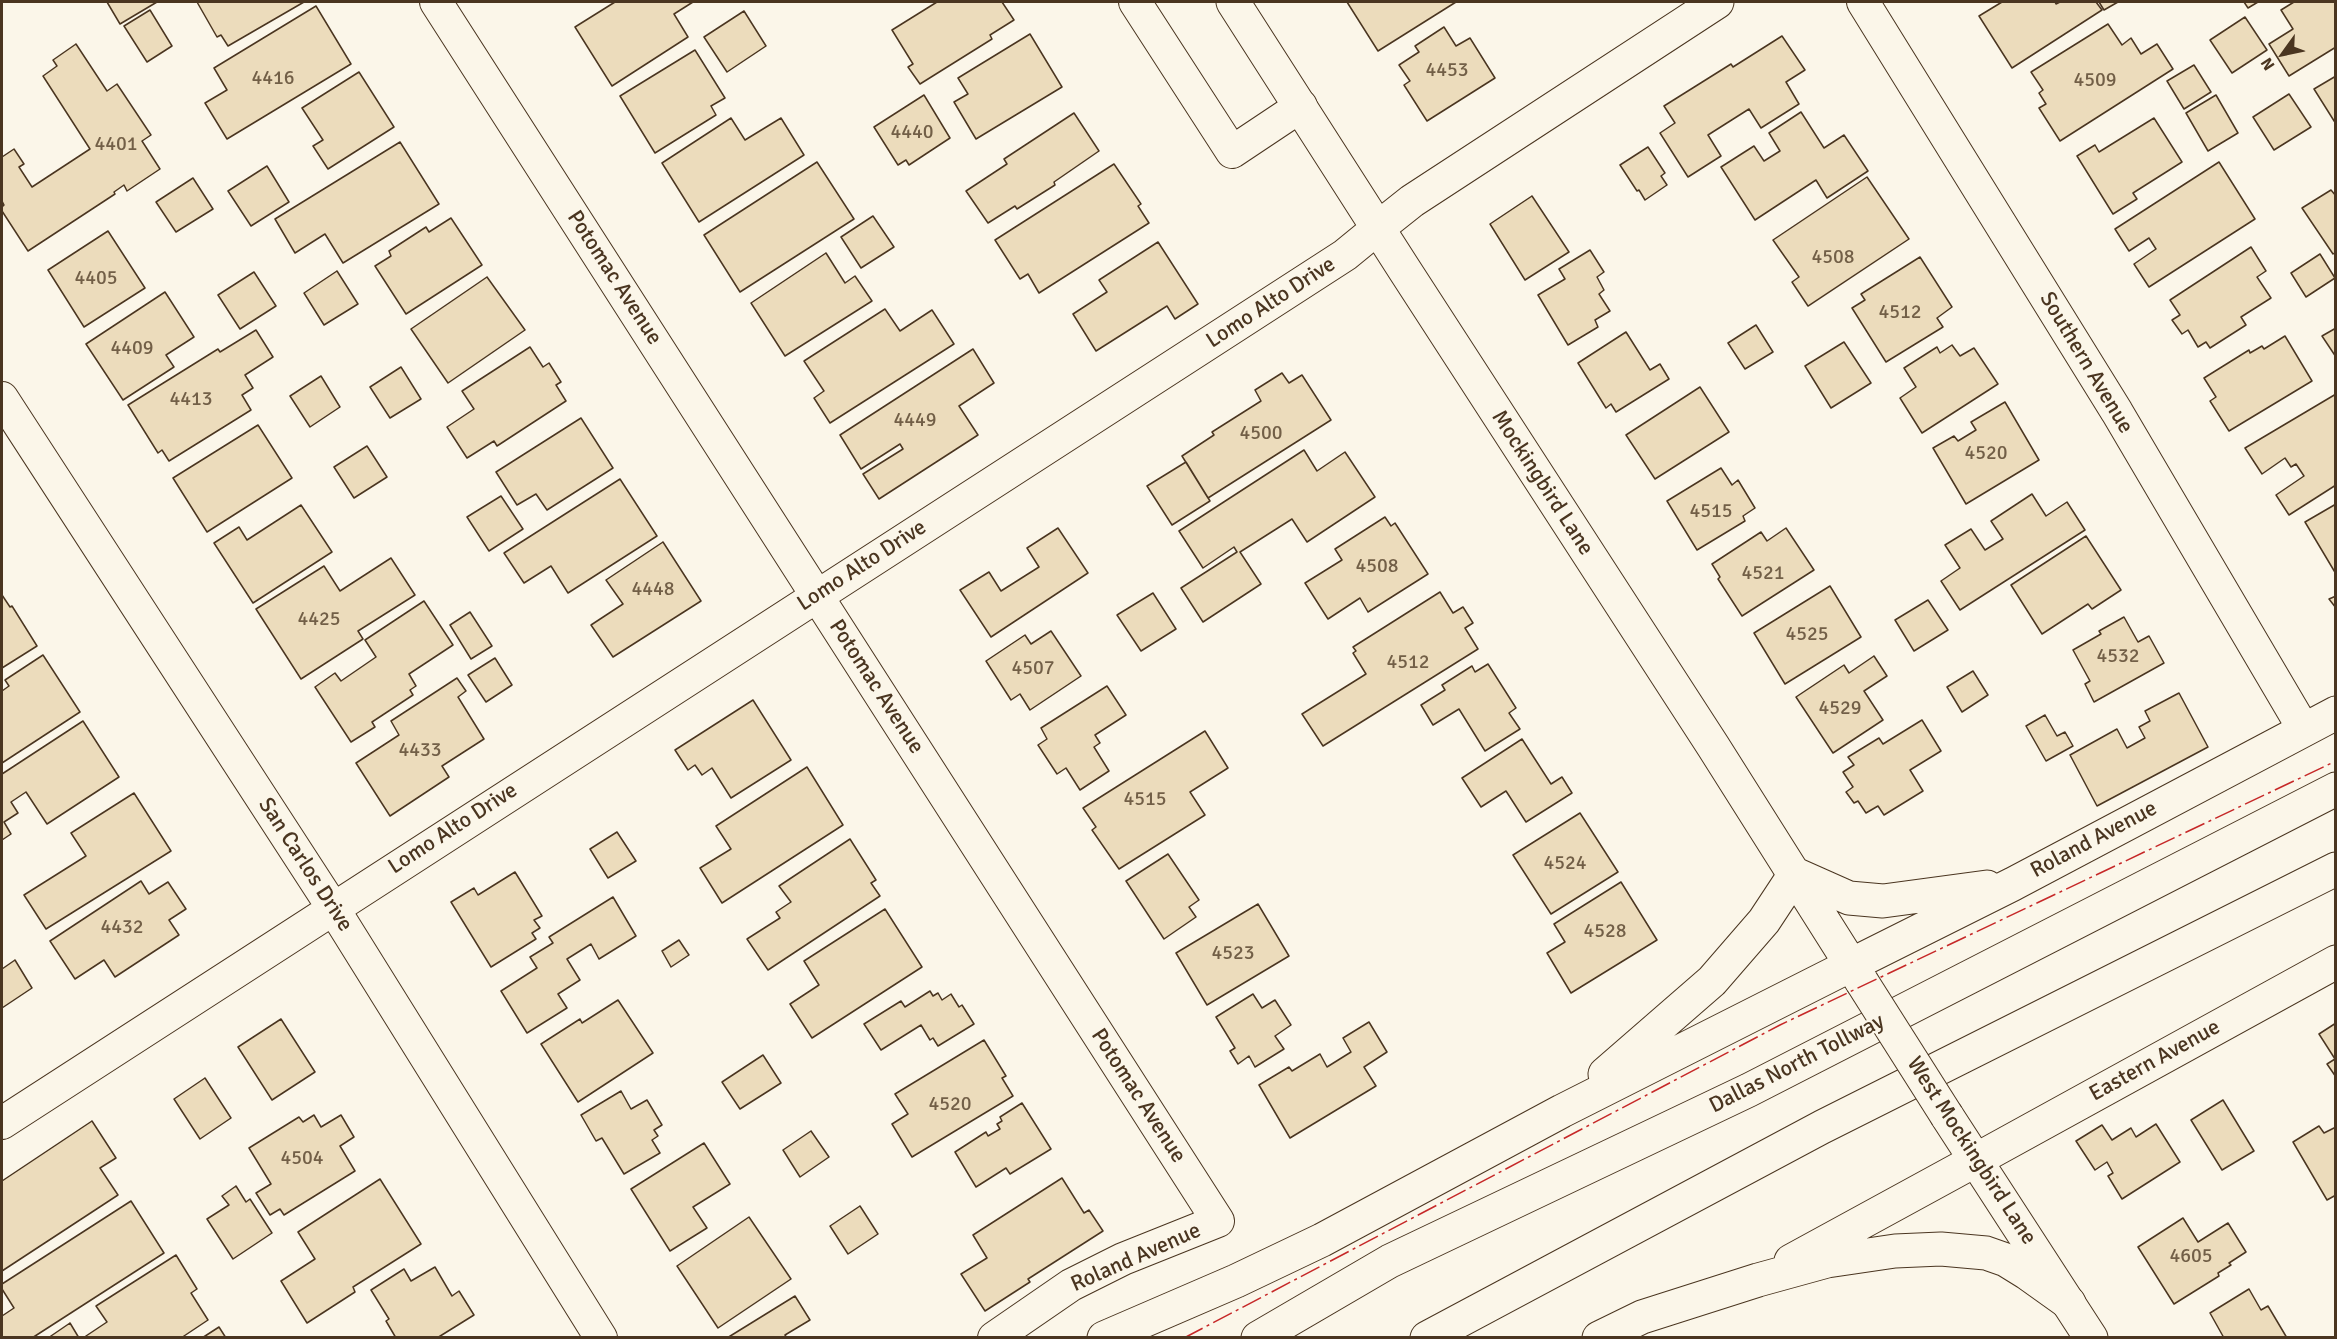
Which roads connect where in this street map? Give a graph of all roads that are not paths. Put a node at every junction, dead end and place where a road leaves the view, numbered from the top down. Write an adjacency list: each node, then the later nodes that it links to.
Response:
1 (436, 2): 9 (street, Potomac Avenue)
2 (1135, 2): 6 (street)
3 (1233, 2): 6 (main road, Mockingbird Lane)
4 (1717, 2): 7 (main road, Lomo Alto Drive)
5 (1863, 2): 11 (street, Southern Avenue)
6 (1301, 106): 7 (main road, Mockingbird Lane)
7 (1378, 228): 9 (street, Lomo Alto Drive); 14 (main road, Mockingbird Lane)
8 (2, 398): 16 (street, San Carlos Drive)
9 (817, 595): 16 (street, Lomo Alto Drive); 22 (street, Potomac Avenue)
10 (2336, 713): 11 (main road, Roland Avenue)
11 (2303, 729): 15 (main road, Roland Avenue)
12 (2336, 789): 28 (main road, Dallas North Tollway)
13 (2336, 869): 29 (main road)
14 (1795, 874): 15 (main road); 18 (main road, Mockingbird Lane); 19 (main road)
15 (2013, 884): 18 (main road, Roland Avenue)
16 (333, 908): 20 (street, Lomo Alto Drive); 25 (street, San Carlos Drive)
17 (2336, 962): 21 (main road, Eastern Avenue)
18 (1857, 973): 19 (main road, Roland Avenue); 21 (main road, West Mockingbird Lane, bridge)
19 (1562, 1111): 27 (main road)
20 (2, 1123)
21 (1976, 1160): 23 (main road, Eastern Avenue); 24 (main road, West Mockingbird Lane)
22 (1218, 1221): 26 (street, Roland Avenue)
23 (1758, 1280): 24 (main road); 30 (main road)
24 (2069, 1303): 31 (main road, West Mockingbird Lane)
25 (601, 1338)
26 (994, 1338)
27 (1104, 1338)
28 (1258, 1338)
29 (1427, 1338)
30 (1599, 1338)
31 (2091, 1338)

